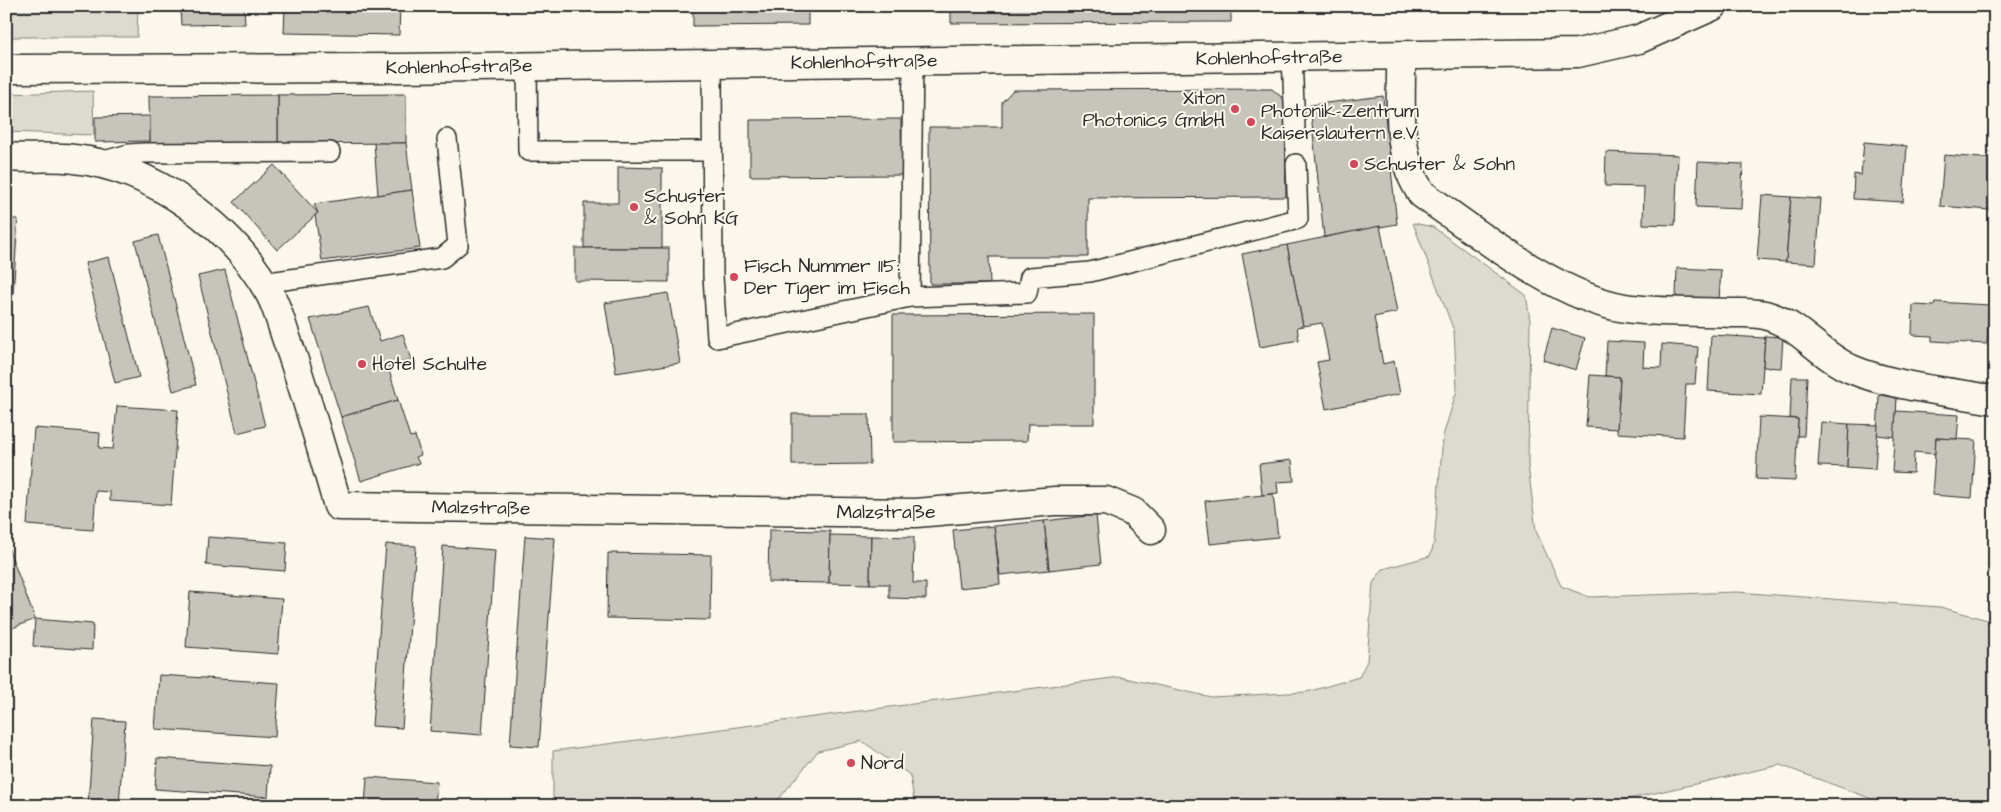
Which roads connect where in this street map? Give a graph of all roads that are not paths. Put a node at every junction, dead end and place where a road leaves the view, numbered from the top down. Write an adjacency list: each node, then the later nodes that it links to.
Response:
1 (1713, 6): 2 (street, Kohlenhofstraße)
2 (1401, 56): 3 (street, Kohlenhofstraße); 17 (street)
3 (1292, 57): 4 (street, Kohlenhofstraße); 8 (lane)
4 (913, 62): 5 (street, Kohlenhofstraße); 16 (lane)
5 (712, 64): 6 (street, Kohlenhofstraße); 10 (lane)
6 (527, 66): 7 (street, Kohlenhofstraße); 10 (lane)
7 (6, 68)
8 (1295, 128)
9 (447, 139): 15 (lane)
10 (712, 151): 16 (lane)
11 (330, 152): 13 (lane)
12 (6, 157): 13 (street, Malzstraße)
13 (96, 164): 15 (street, Malzstraße)
14 (1296, 164): 16 (lane)
15 (262, 283): 18 (street, Malzstraße)
16 (910, 297)
17 (1995, 400)
18 (1151, 530)

